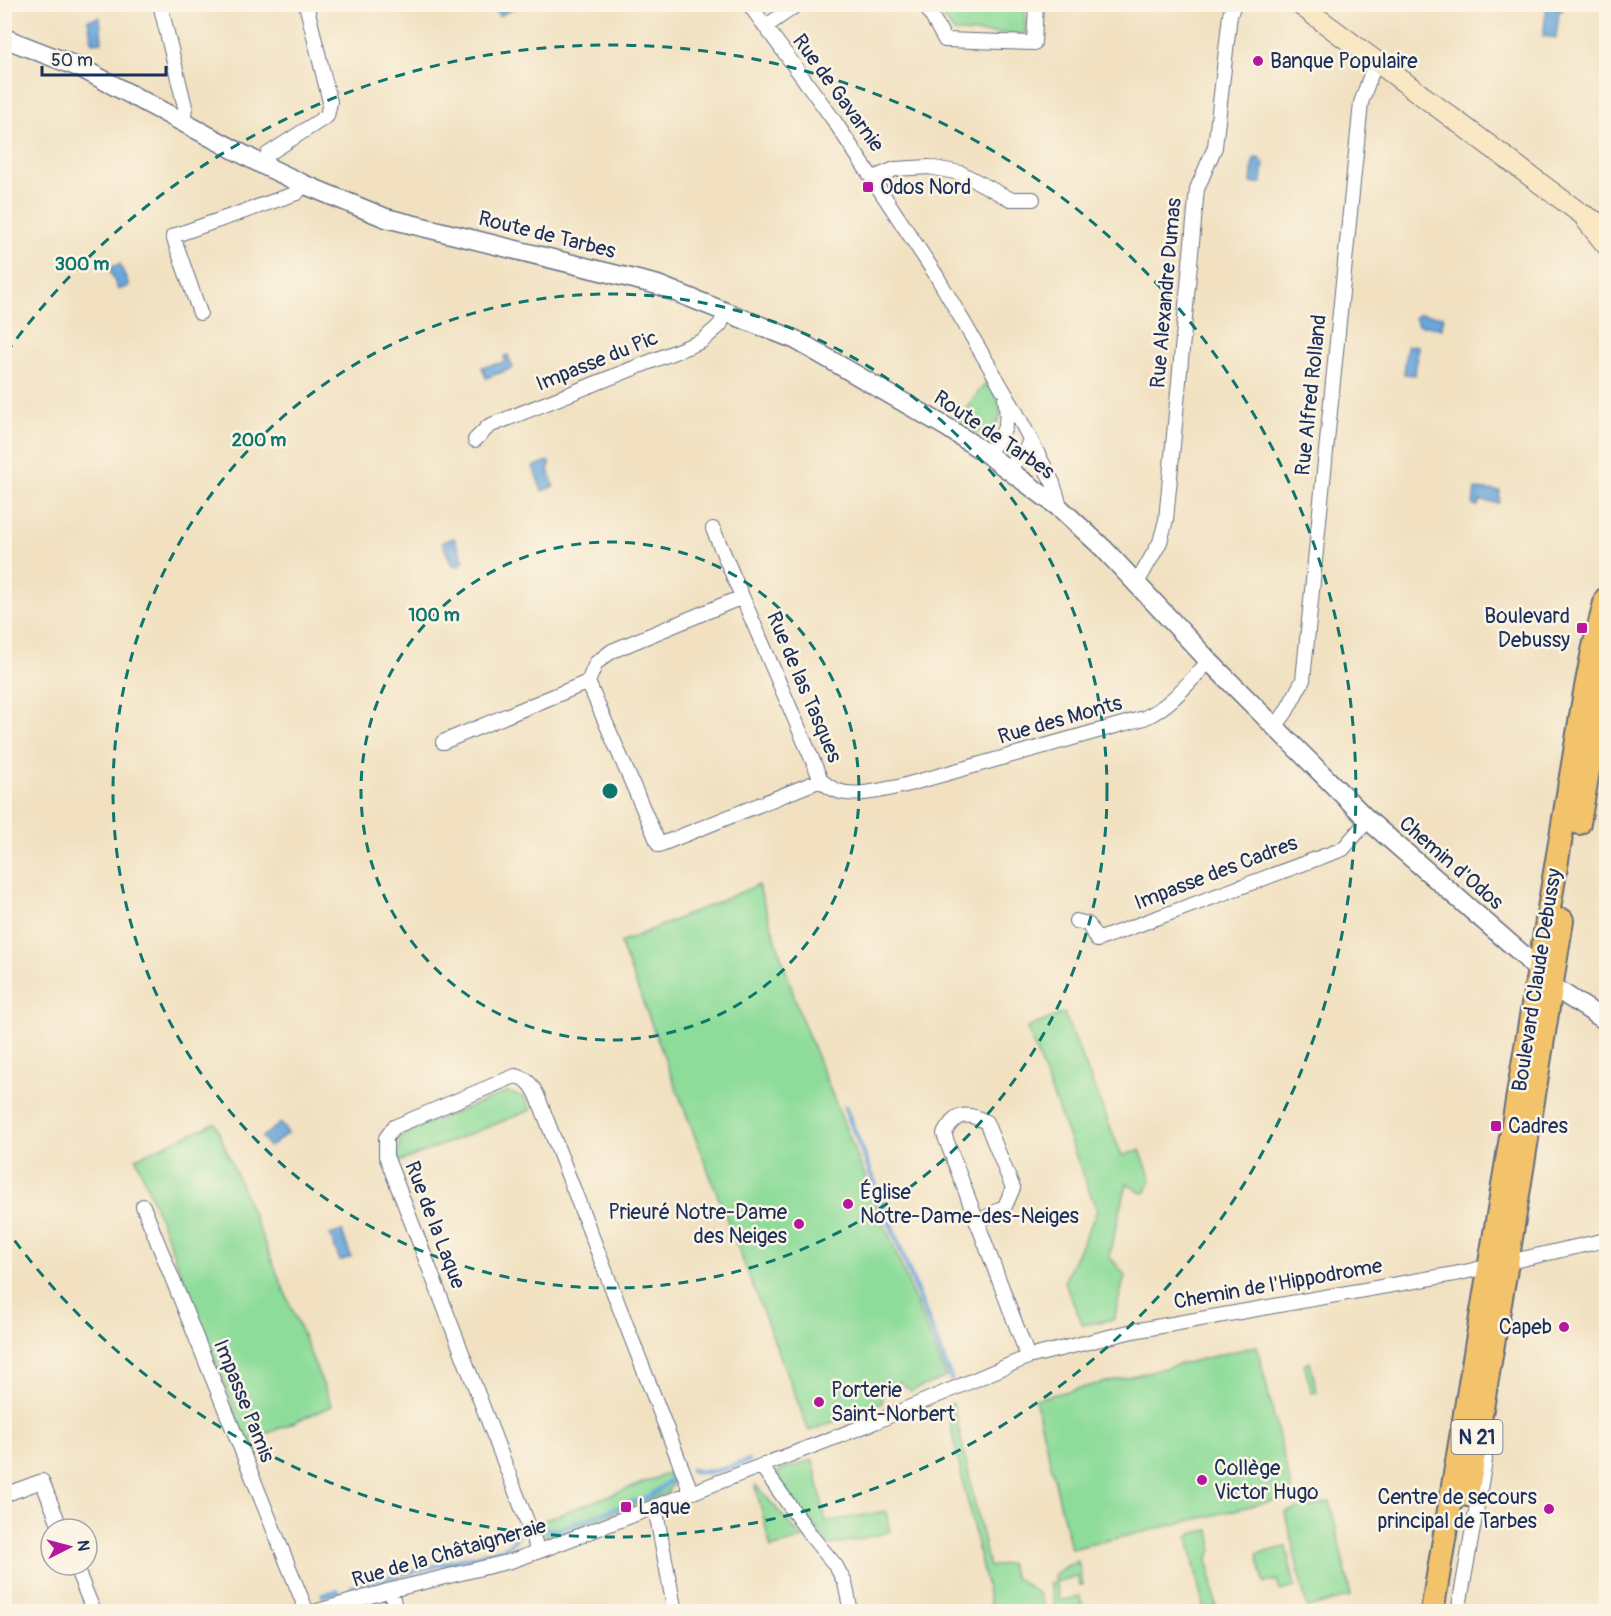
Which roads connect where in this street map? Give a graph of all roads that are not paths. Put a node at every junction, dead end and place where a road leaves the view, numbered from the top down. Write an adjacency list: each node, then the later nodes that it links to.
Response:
1 (160, 4): 12 (street)
2 (306, 4): 13 (street)
3 (749, 4): 9 (street, Rue de Gavarnie)
4 (798, 4): 9 (street)
5 (925, 4): 6 (street)
6 (1036, 4)
7 (1234, 4): 29 (street, Rue Alexandre Dumas)
8 (1299, 4): 11 (main road)
9 (765, 27): 14 (street, Rue de Gavarnie)
10 (4, 38): 12 (street, Route de Tarbes)
11 (1377, 62): 17 (main road); 35 (street, Rue Alfred Rolland)
12 (183, 124): 13 (street, Route de Tarbes)
13 (263, 165): 15 (street, Route de Tarbes)
14 (873, 178): 16 (street); 22 (street, Rue de Gavarnie)
15 (303, 184): 20 (street, Route de Tarbes); 21 (street)
16 (1033, 199)
17 (1580, 213): 18 (main road); 19 (main road)
18 (1606, 227)
19 (1606, 245)
20 (726, 312): 24 (street, Impasse du Pic); 25 (street, Route de Tarbes)
21 (200, 313)
22 (1004, 391): 23 (street, Rue de Gavarnie); 25 (street, Rue de Gavarnie)
23 (1030, 439): 26 (street); 27 (street, Rue de Gavarnie)
24 (475, 440)
25 (987, 454): 26 (street, Route de Tarbes)
26 (1004, 466): 27 (street, Route de Tarbes)
27 (1060, 509): 29 (street, Route de Tarbes)
28 (712, 529): 30 (street, Rue de las Tasques)
29 (1137, 583): 32 (street, Chemin d'Odos)
30 (742, 597): 33 (street, Rue de las Tasques); 37 (street, Rue de las Tasques)
31 (1606, 599): 41 (main road, Boulevard Claude Debussy / N 21)
32 (1209, 661): 35 (street, Chemin d'Odos); 38 (street, Rue des Monts)
33 (588, 682): 36 (street); 37 (street)
34 (1605, 690): 41 (main road, Boulevard Claude Debussy / N 21)
35 (1275, 727): 39 (street, Chemin d'Odos)
36 (443, 742)
37 (821, 780): 38 (street, Rue de las Tasques)
38 (902, 786)
39 (1368, 820): 40 (street, Impasse des Cadres); 41 (street, Chemin d'Odos)
40 (1076, 921)
41 (1545, 979): 42 (street, Chemin d'Odos); 46 (main road, Boulevard Claude Debussy / N 21)
42 (1606, 1021)
43 (143, 1206): 59 (street, Impasse Pamis)
44 (977, 1223): 44 (street); 47 (street)
45 (1606, 1240): 46 (street, Chemin de l'Hippodrome)
46 (1498, 1265): 47 (street, Chemin de l'Hippodrome); 49 (main road, Boulevard Claude Debussy / N 21); 64 (main road, Boulevard Claude Debussy / N 21)
47 (1028, 1357): 48 (street, Chemin de l'Hippodrome)
48 (962, 1386): 50 (street, Rue de la Châtaigneraie)
49 (1481, 1417): 65 (main road, Boulevard Claude Debussy / N 21); 66 (street)
50 (762, 1467): 51 (street, Rue de la Châtaigneraie); 63 (street)
51 (688, 1493): 53 (street, Rue de la Châtaigneraie); 55 (street, Rue de la Laque)
52 (4, 1496): 54 (street)
53 (655, 1507): 55 (street, Rue de la Châtaigneraie); 62 (street)
54 (56, 1517)
55 (537, 1552): 57 (street, Rue de la Châtaigneraie)
56 (80, 1577): 58 (street)
57 (392, 1590): 60 (street, Rue de la Châtaigneraie); 61 (street)
58 (94, 1611)
59 (307, 1611)
60 (314, 1611)
61 (396, 1611)
62 (675, 1611)
63 (851, 1611)
64 (1432, 1611)
65 (1447, 1611)
66 (1458, 1611)

